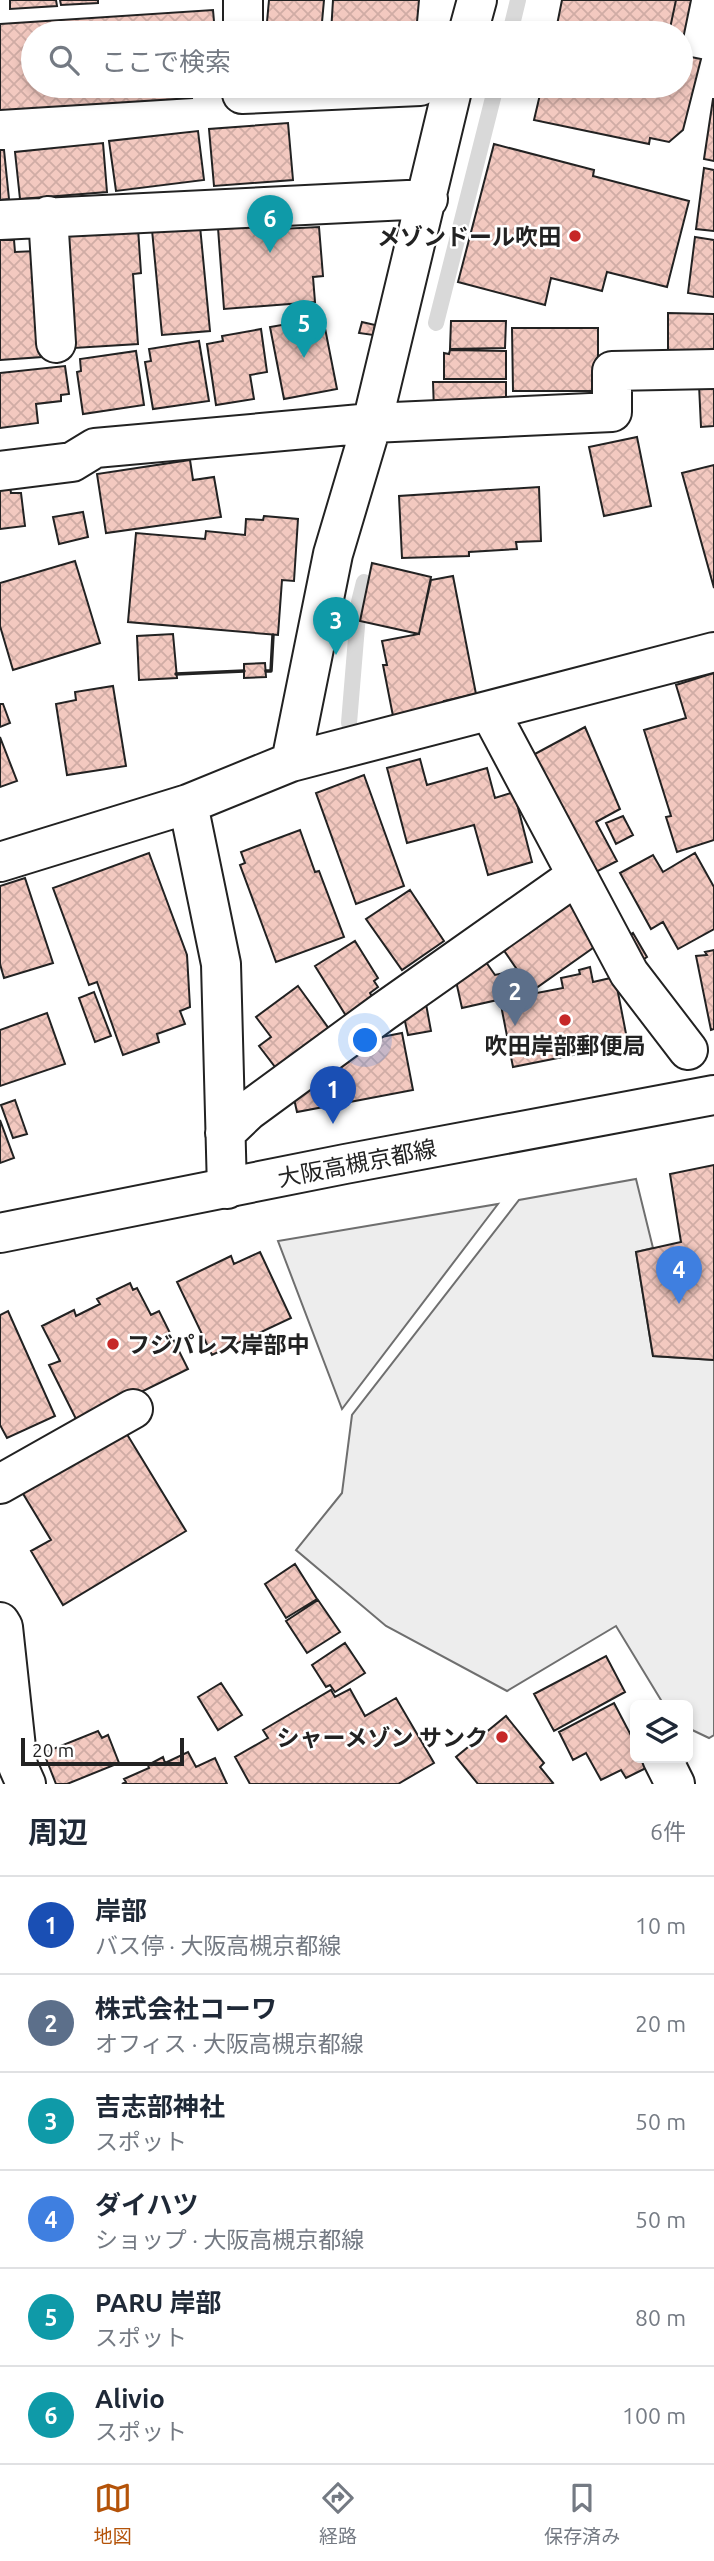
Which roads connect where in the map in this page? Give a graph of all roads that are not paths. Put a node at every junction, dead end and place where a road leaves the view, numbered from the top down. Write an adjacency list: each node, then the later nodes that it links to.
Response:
1 (243, 0): 3 (street)
2 (477, 0): 4 (street)
3 (243, 21)
4 (471, 21)
5 (450, 98): 6 (street)
6 (428, 199): 7 (street); 11 (street)
7 (48, 216): 8 (street); 9 (street)
8 (0, 220)
9 (56, 343)
10 (714, 369): 11 (street)
11 (372, 423): 12 (street); 15 (street)
12 (0, 471)
13 (714, 652): 14 (street)
14 (490, 712): 15 (street); 18 (street)
15 (291, 762): 16 (street)
16 (188, 804): 17 (street); 21 (street)
17 (0, 862)
18 (576, 876): 19 (street); 21 (street)
19 (688, 1050)
20 (714, 1095): 22 (street, 大阪高槻京都線)
21 (225, 1133): 22 (street)
22 (227, 1189): 23 (street, 大阪高槻京都線)
23 (0, 1233)
24 (133, 1409): 25 (street)
25 (0, 1484)
26 (0, 1622): 28 (street)
27 (664, 1763): 29 (street)
28 (26, 1784)
29 (675, 1784)

